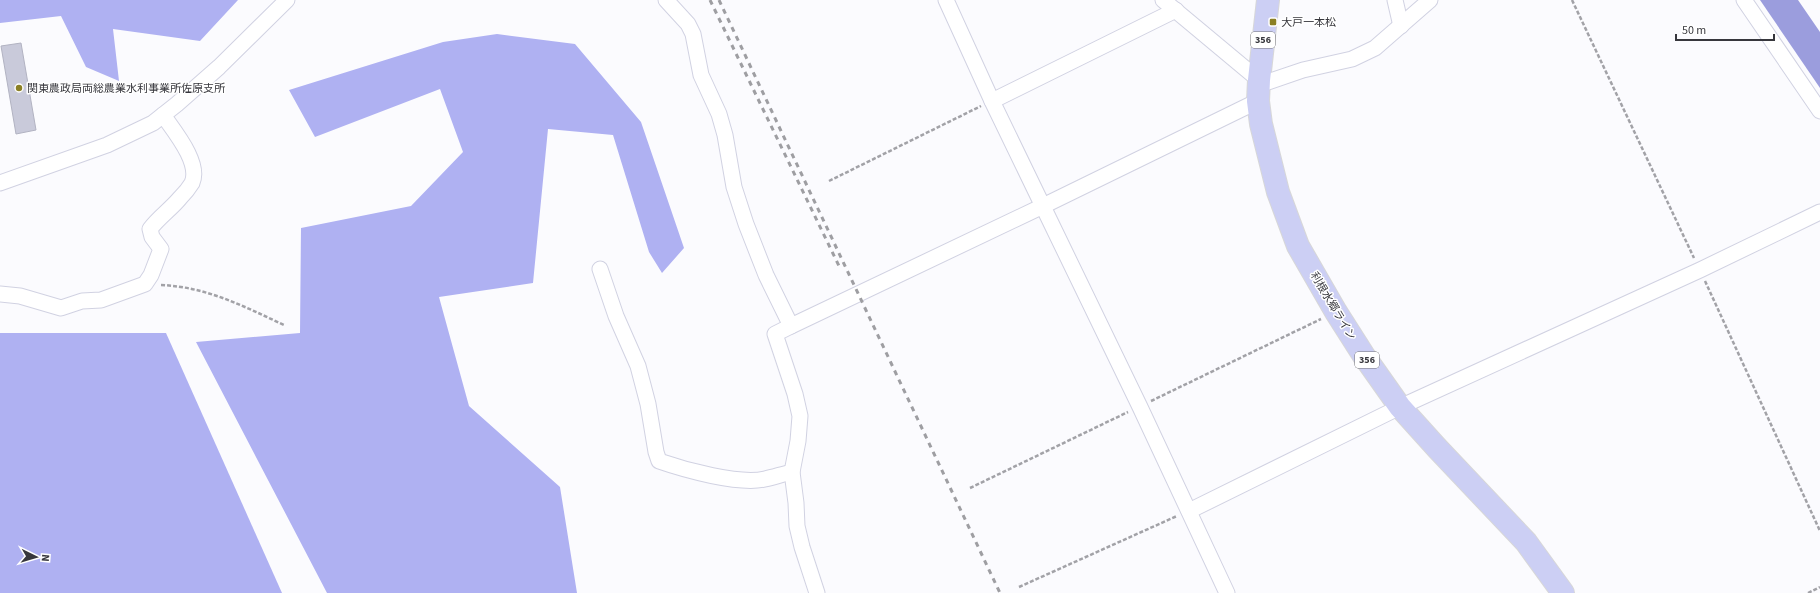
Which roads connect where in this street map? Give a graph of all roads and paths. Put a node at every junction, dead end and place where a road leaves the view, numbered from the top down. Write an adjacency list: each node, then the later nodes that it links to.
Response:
1 (287, 0): 14 (street)
2 (666, 0): 23 (street)
3 (946, 0): 12 (street)
4 (1163, 0): 9 (street)
5 (1268, 0): 11 (highway, 利根水郷ライン / 356)
6 (1395, 0): 10 (street)
7 (1430, 0): 10 (street)
8 (1744, 0): 13 (street)
9 (1176, 10): 11 (street); 12 (street)
10 (1401, 26): 11 (street)
11 (1259, 88): 17 (street); 24 (highway, 利根水郷ライン / 356)
12 (992, 101): 15 (path); 17 (street)
13 (1820, 111)
14 (163, 115): 16 (street); 20 (street)
15 (829, 181)
16 (0, 183)
17 (1043, 206): 23 (street); 26 (street)
18 (1820, 212): 24 (street)
19 (600, 269): 25 (street)
20 (145, 284): 21 (street); 22 (path)
21 (0, 294)
22 (284, 325)
23 (792, 326): 25 (street)
24 (1400, 407): 26 (street); 31 (highway, 利根水郷ライン / 356)
25 (792, 472): 29 (street)
26 (1189, 511): 27 (path); 30 (street)
27 (1019, 587)
28 (1820, 588): 32 (path)
29 (817, 593)
30 (1228, 593)
31 (1563, 593)
32 (1808, 593)

